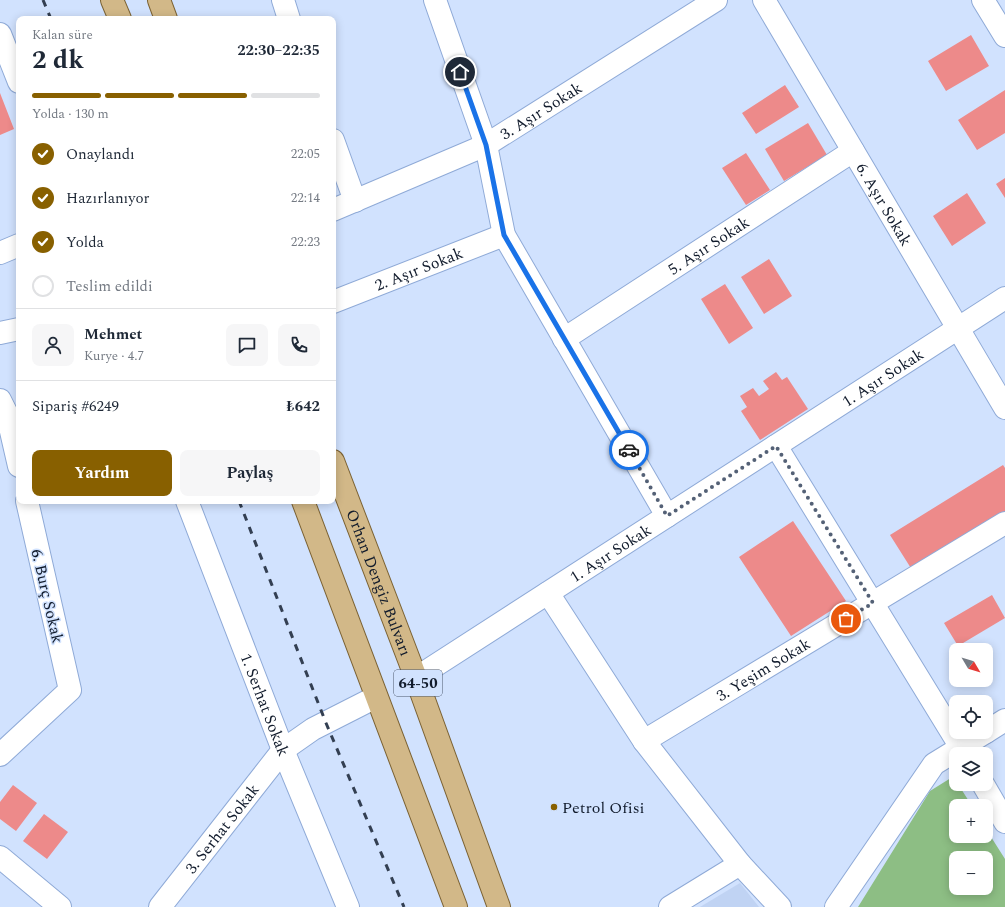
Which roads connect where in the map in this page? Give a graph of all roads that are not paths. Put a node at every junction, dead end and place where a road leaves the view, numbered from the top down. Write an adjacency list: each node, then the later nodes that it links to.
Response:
1 (112, 0): 9 (main road)
2 (159, 0): 10 (main road)
3 (283, 0): 11 (street)
4 (434, 0): 15 (street)
5 (716, 0): 8 (street, 3. Aşır Sokak)
6 (764, 0): 17 (street, 6. Aşır Sokak)
7 (983, 0): 13 (street)
8 (692, 7): 15 (street, 3. Aşır Sokak)
9 (119, 16)
10 (165, 16)
11 (289, 16)
12 (0, 34): 14 (street)
13 (1005, 36)
14 (16, 74)
15 (486, 145): 18 (street, 3. Aşır Sokak); 20 (street)
16 (336, 148): 18 (street)
17 (853, 151): 25 (street, 6. Aşır Sokak); 28 (street, 5. Aşır Sokak)
18 (355, 201): 19 (street, 3. Aşır Sokak)
19 (336, 209)
20 (504, 235): 24 (street, 2. Aşır Sokak); 28 (street)
21 (16, 246): 22 (street)
22 (0, 253)
23 (1005, 298): 25 (street, 1. Aşır Sokak)
24 (336, 301)
25 (958, 328): 30 (street, 6. Aşır Sokak); 31 (street, 1. Aşır Sokak)
26 (16, 330): 27 (street)
27 (0, 333)
28 (564, 339): 37 (street)
29 (0, 400): 32 (street)
30 (1005, 408)
31 (776, 446): 37 (street, 1. Aşır Sokak); 40 (street)
32 (16, 453)
33 (336, 469): 41 (main road, Orhan Dengiz Bulvarı / 64-50)
34 (28, 504): 50 (street, 6. Burç Sokak)
35 (188, 504): 49 (street, 1. Serhat Sokak)
36 (303, 504): 42 (main road, 64-50)
37 (667, 516): 39 (street, 1. Aşır Sokak)
38 (1005, 523): 40 (street, 3. Yeşim Sokak)
39 (548, 593): 41 (street, 1. Aşır Sokak); 46 (street)
40 (873, 603): 46 (street, 3. Yeşim Sokak); 47 (street)
41 (416, 678): 60 (main road, Orhan Dengiz Bulvarı / 64-50)
42 (376, 697): 49 (street, 3. Serhat Sokak); 59 (main road, 64-50)
43 (1005, 720): 44 (street)
44 (993, 728)
45 (978, 739): 48 (street)
46 (644, 741): 55 (street)
47 (961, 747)
48 (968, 747)
49 (283, 750): 57 (street, 3. Serhat Sokak); 58 (street, 1. Serhat Sokak)
50 (0, 755)
51 (949, 757): 63 (street)
52 (986, 791): 53 (street)
53 (1005, 822)
54 (0, 857): 56 (street)
55 (740, 864): 61 (street); 62 (street)
56 (60, 907)
57 (160, 907)
58 (348, 907)
59 (456, 907)
60 (499, 907)
61 (670, 907)
62 (780, 907)
63 (836, 907)

